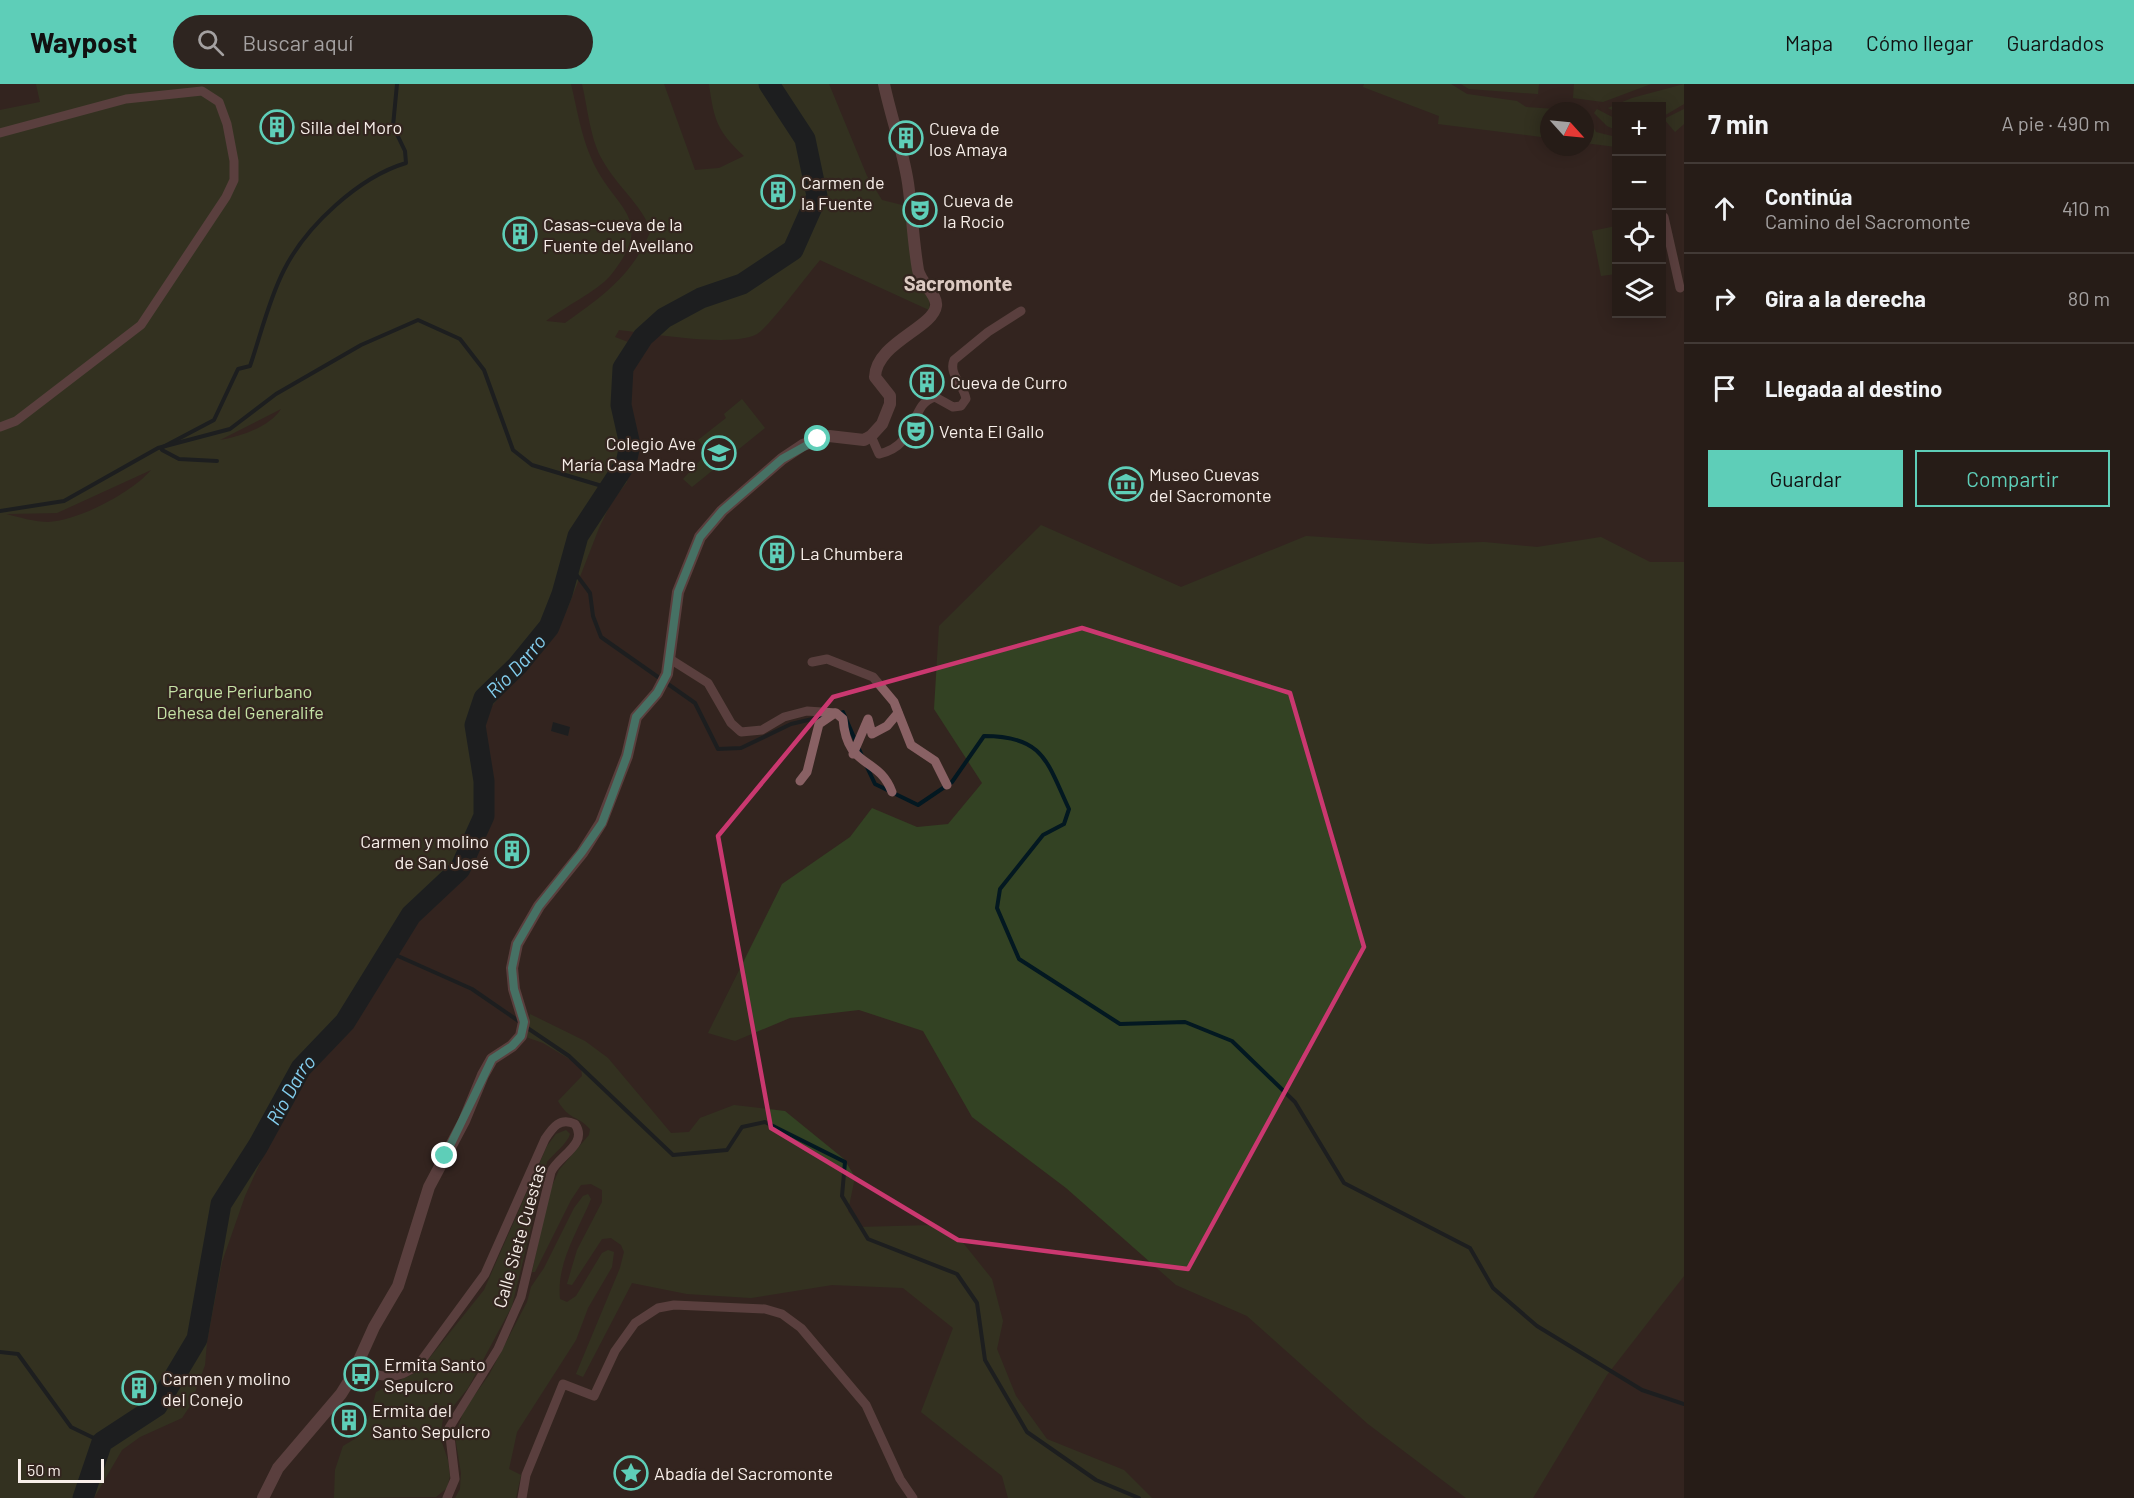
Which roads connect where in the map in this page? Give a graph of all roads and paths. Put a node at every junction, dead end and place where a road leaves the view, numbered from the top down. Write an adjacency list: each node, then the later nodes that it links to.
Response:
1 (884, 84): 7 (street)
2 (0, 133): 6 (street)
3 (1666, 226): 4 (street)
4 (1680, 288)
5 (1021, 311): 7 (street)
6 (0, 427)
7 (871, 436): 8 (street)
8 (670, 659): 10 (street); 16 (street)
9 (812, 662): 11 (street)
10 (836, 713): 12 (street); 13 (street)
11 (898, 713): 12 (street); 14 (street)
12 (853, 754): 15 (street)
13 (800, 782)
14 (947, 784)
15 (892, 792)
16 (357, 1365): 17 (street); 18 (street, Calle Siete Cuestas)
17 (263, 1498)
18 (447, 1498)
19 (522, 1498): 20 (street)
20 (913, 1498)

